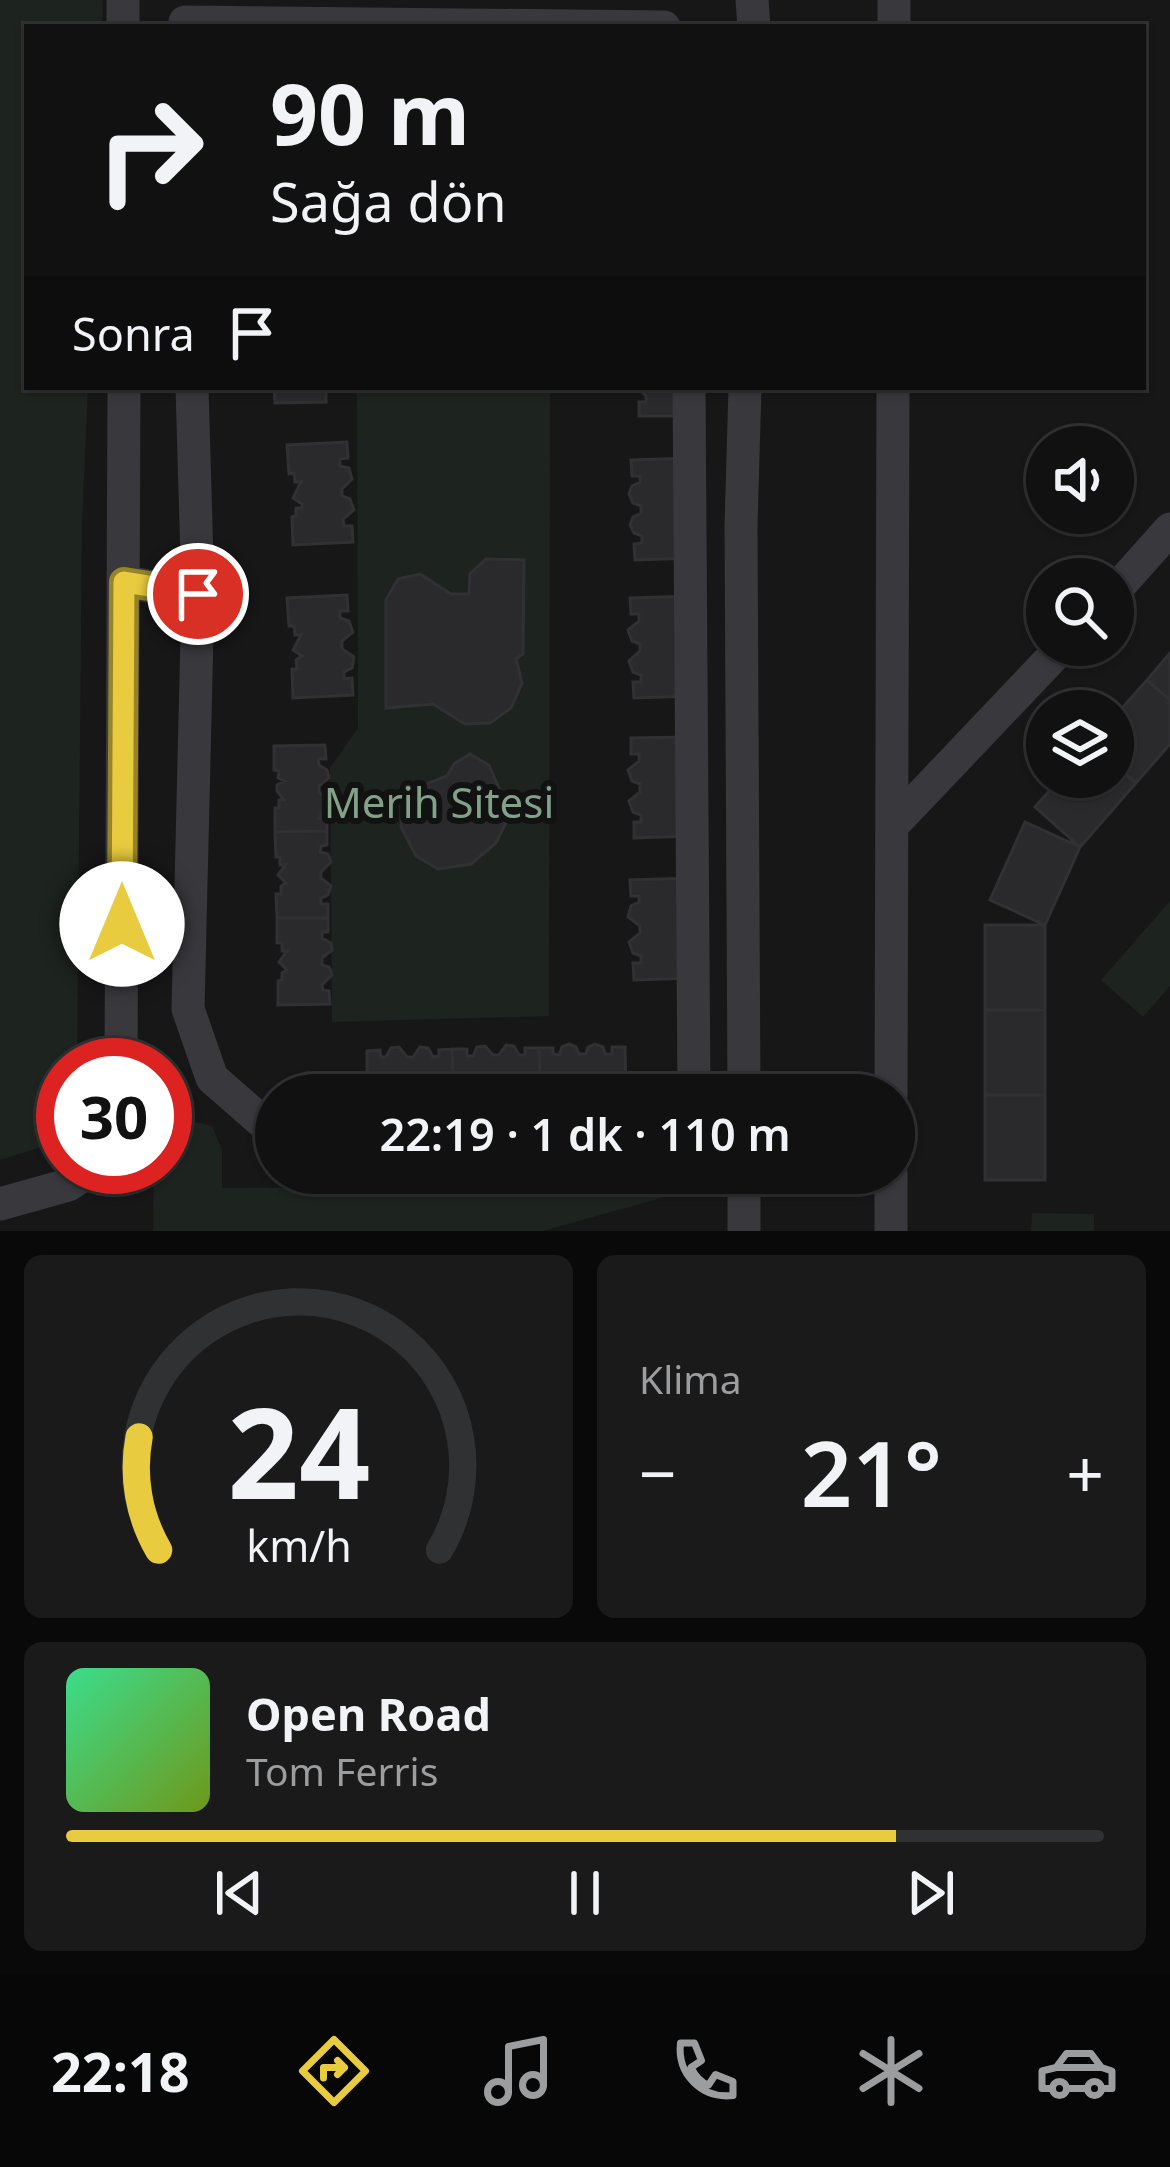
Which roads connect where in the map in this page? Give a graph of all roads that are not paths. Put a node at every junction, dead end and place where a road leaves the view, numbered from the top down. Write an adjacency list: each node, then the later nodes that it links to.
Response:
1 (185, 24): 2 (street)
2 (377, 24)
3 (124, 390): 10 (street)
4 (192, 390): 11 (street)
5 (689, 390): 15 (street)
6 (745, 390): 16 (street)
7 (893, 390): 13 (street)
8 (1170, 529): 9 (street)
9 (1134, 569)
10 (124, 582): 11 (street); 14 (street)
11 (198, 594): 18 (street)
12 (1044, 666): 13 (street)
13 (892, 826): 17 (street)
14 (121, 1038)
15 (694, 1074)
16 (744, 1074)
17 (891, 1074)
18 (255, 1116)
19 (36, 1194): 22 (street)
20 (744, 1194): 23 (street)
21 (891, 1194): 24 (street)
22 (0, 1204)
23 (744, 1231)
24 (891, 1231)

